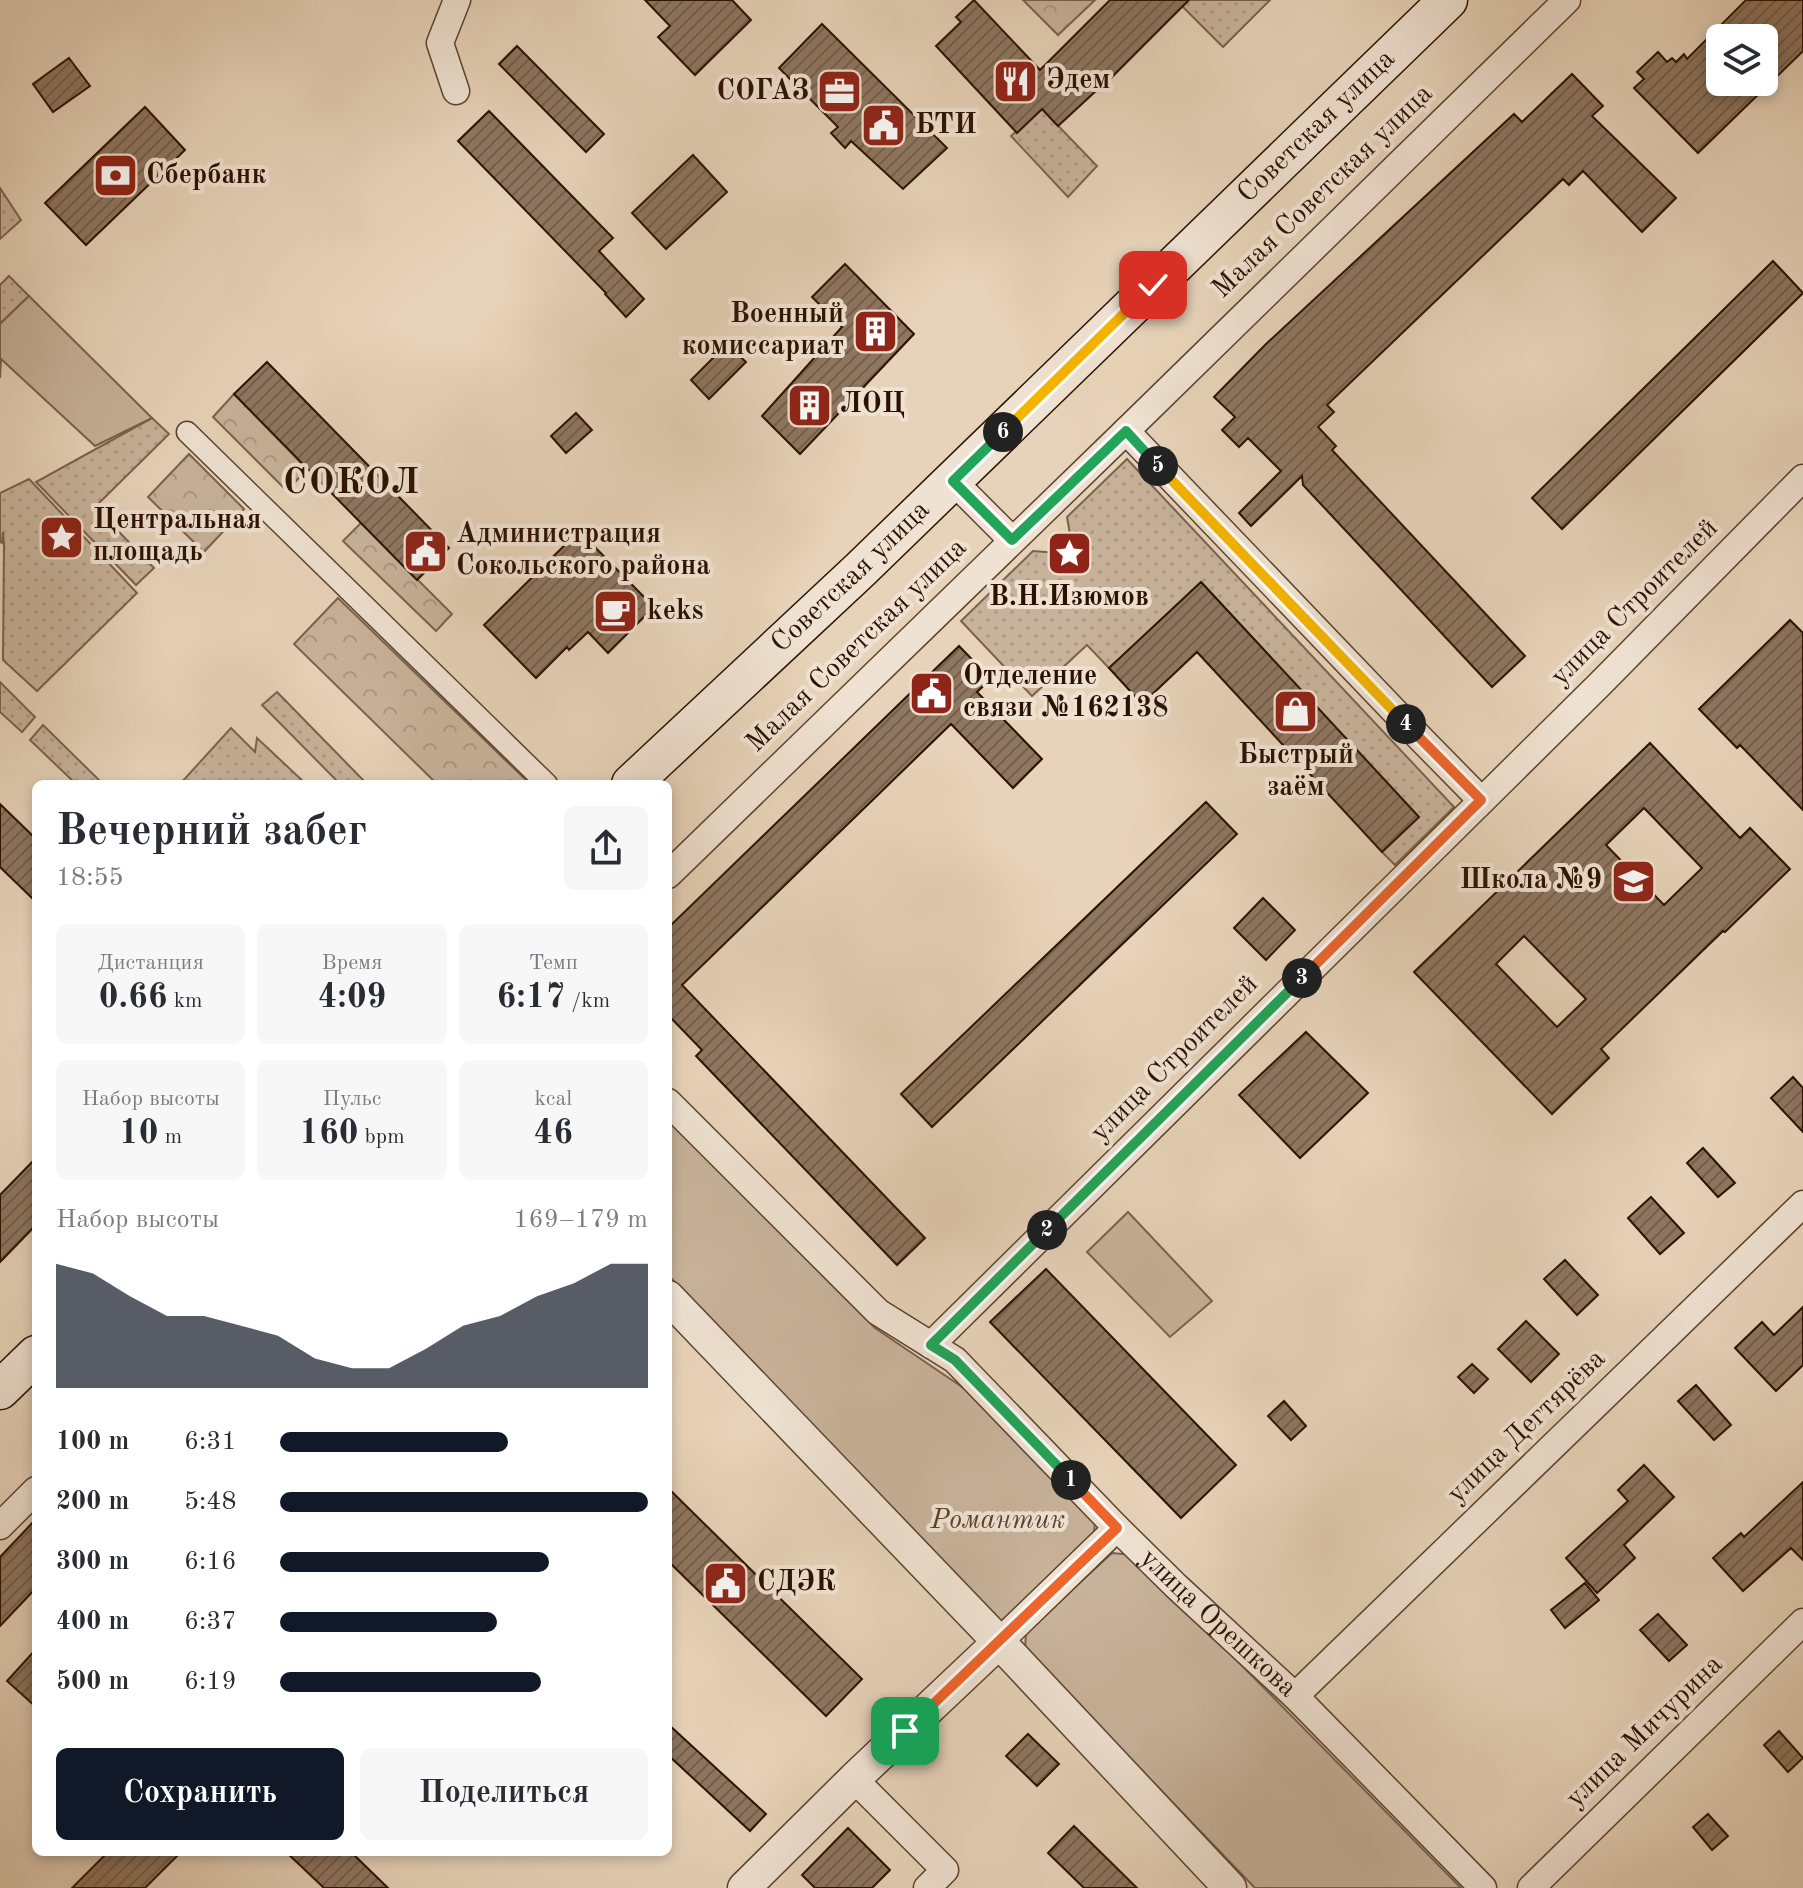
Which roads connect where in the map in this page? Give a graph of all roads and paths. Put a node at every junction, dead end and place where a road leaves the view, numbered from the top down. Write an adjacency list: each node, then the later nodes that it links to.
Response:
1 (457, 0): 4 (street)
2 (1448, 0): 8 (main road, Советская улица)
3 (1567, 0): 5 (street, Малая Советская улица)
4 (456, 91)
5 (1126, 431): 9 (street, Малая Советская улица); 12 (street)
6 (187, 432): 10 (street)
7 (1803, 478): 12 (street, улица Строителей)
8 (953, 481): 9 (street); 11 (main road, Советская улица)
9 (1012, 540): 13 (street, Малая Советская улица)
10 (543, 780)
11 (635, 780)
12 (1481, 800): 17 (street, улица Строителей)
13 (672, 871)
14 (672, 1106): 17 (street, улица Орешкова)
15 (1803, 1204): 25 (street, улица Дегтярёва)
16 (672, 1301): 24 (street)
17 (931, 1345): 22 (street, улица Орешкова)
18 (32, 1359): 19 (main road)
19 (0, 1390)
20 (32, 1494): 21 (street)
21 (0, 1526)
22 (1117, 1528): 24 (street); 25 (street, улица Орешкова)
23 (1803, 1622): 31 (street, улица Мичурина)
24 (999, 1642): 26 (street); 29 (street)
25 (1295, 1696): 30 (street, улица Орешкова)
26 (854, 1779): 27 (street); 28 (street)
27 (744, 1888)
28 (927, 1888)
29 (1230, 1888)
30 (1483, 1888)
31 (1531, 1888)

